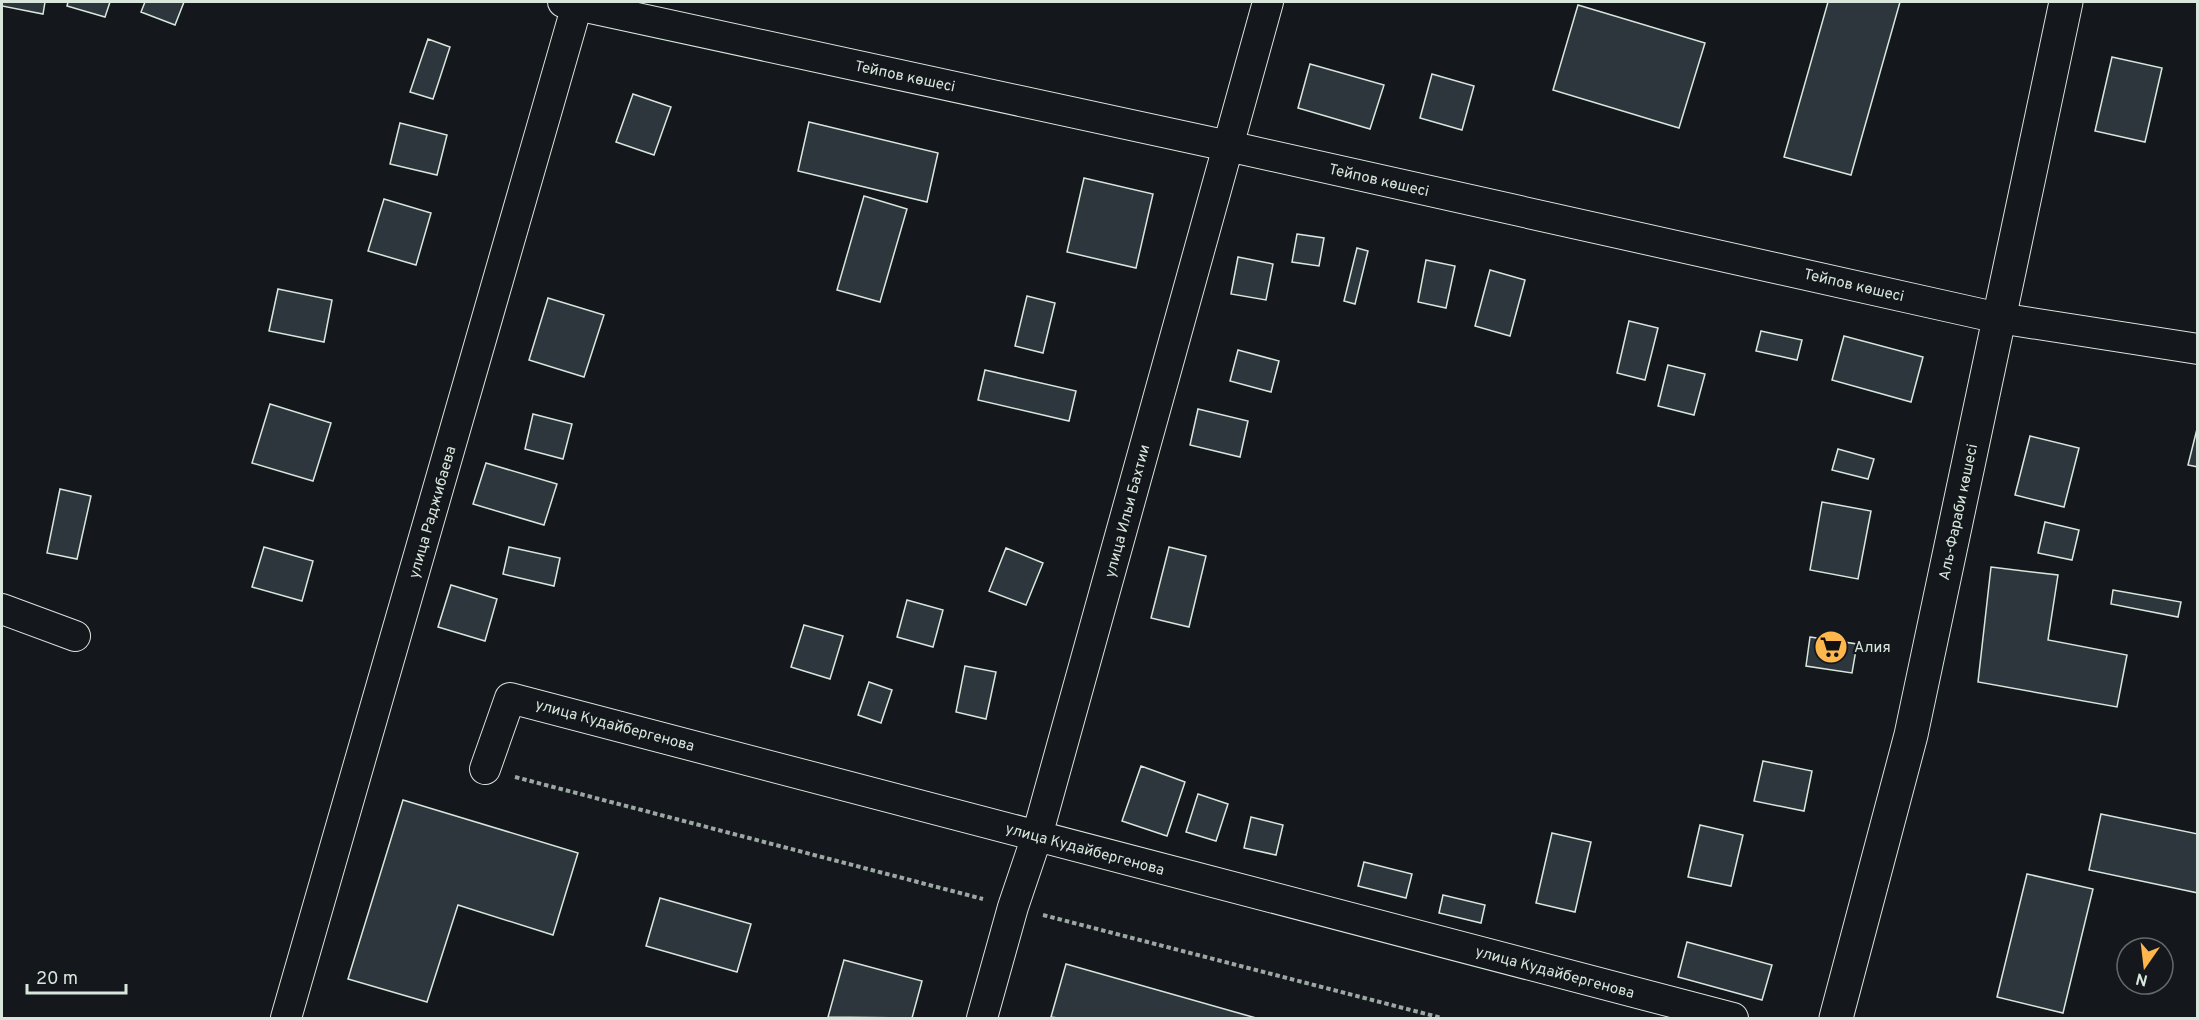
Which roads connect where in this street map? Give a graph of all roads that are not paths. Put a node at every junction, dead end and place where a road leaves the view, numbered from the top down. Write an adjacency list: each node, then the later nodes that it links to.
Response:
1 (1268, 2): 4 (street, улица Ильи Бахтии)
2 (2066, 2): 5 (main road, Аль-Фараби көшесі)
3 (570, 3): 4 (street, Тейпов көшесі); 11 (street, улица Раджибаева)
4 (1228, 146): 5 (street, Тейпов көшесі); 10 (street, улица Ильи Бахтии)
5 (1999, 318): 6 (street, Тейпов көшесі); 14 (main road, Аль-Фараби көшесі)
6 (2198, 349)
7 (2, 609): 8 (street)
8 (75, 636)
9 (485, 769): 10 (street, улица Кудайбергенова)
10 (1037, 836): 12 (street, улица Ильи Бахтии); 13 (street, улица Кудайбергенова)
11 (286, 1018)
12 (982, 1018)
13 (1733, 1018)
14 (1836, 1018)

